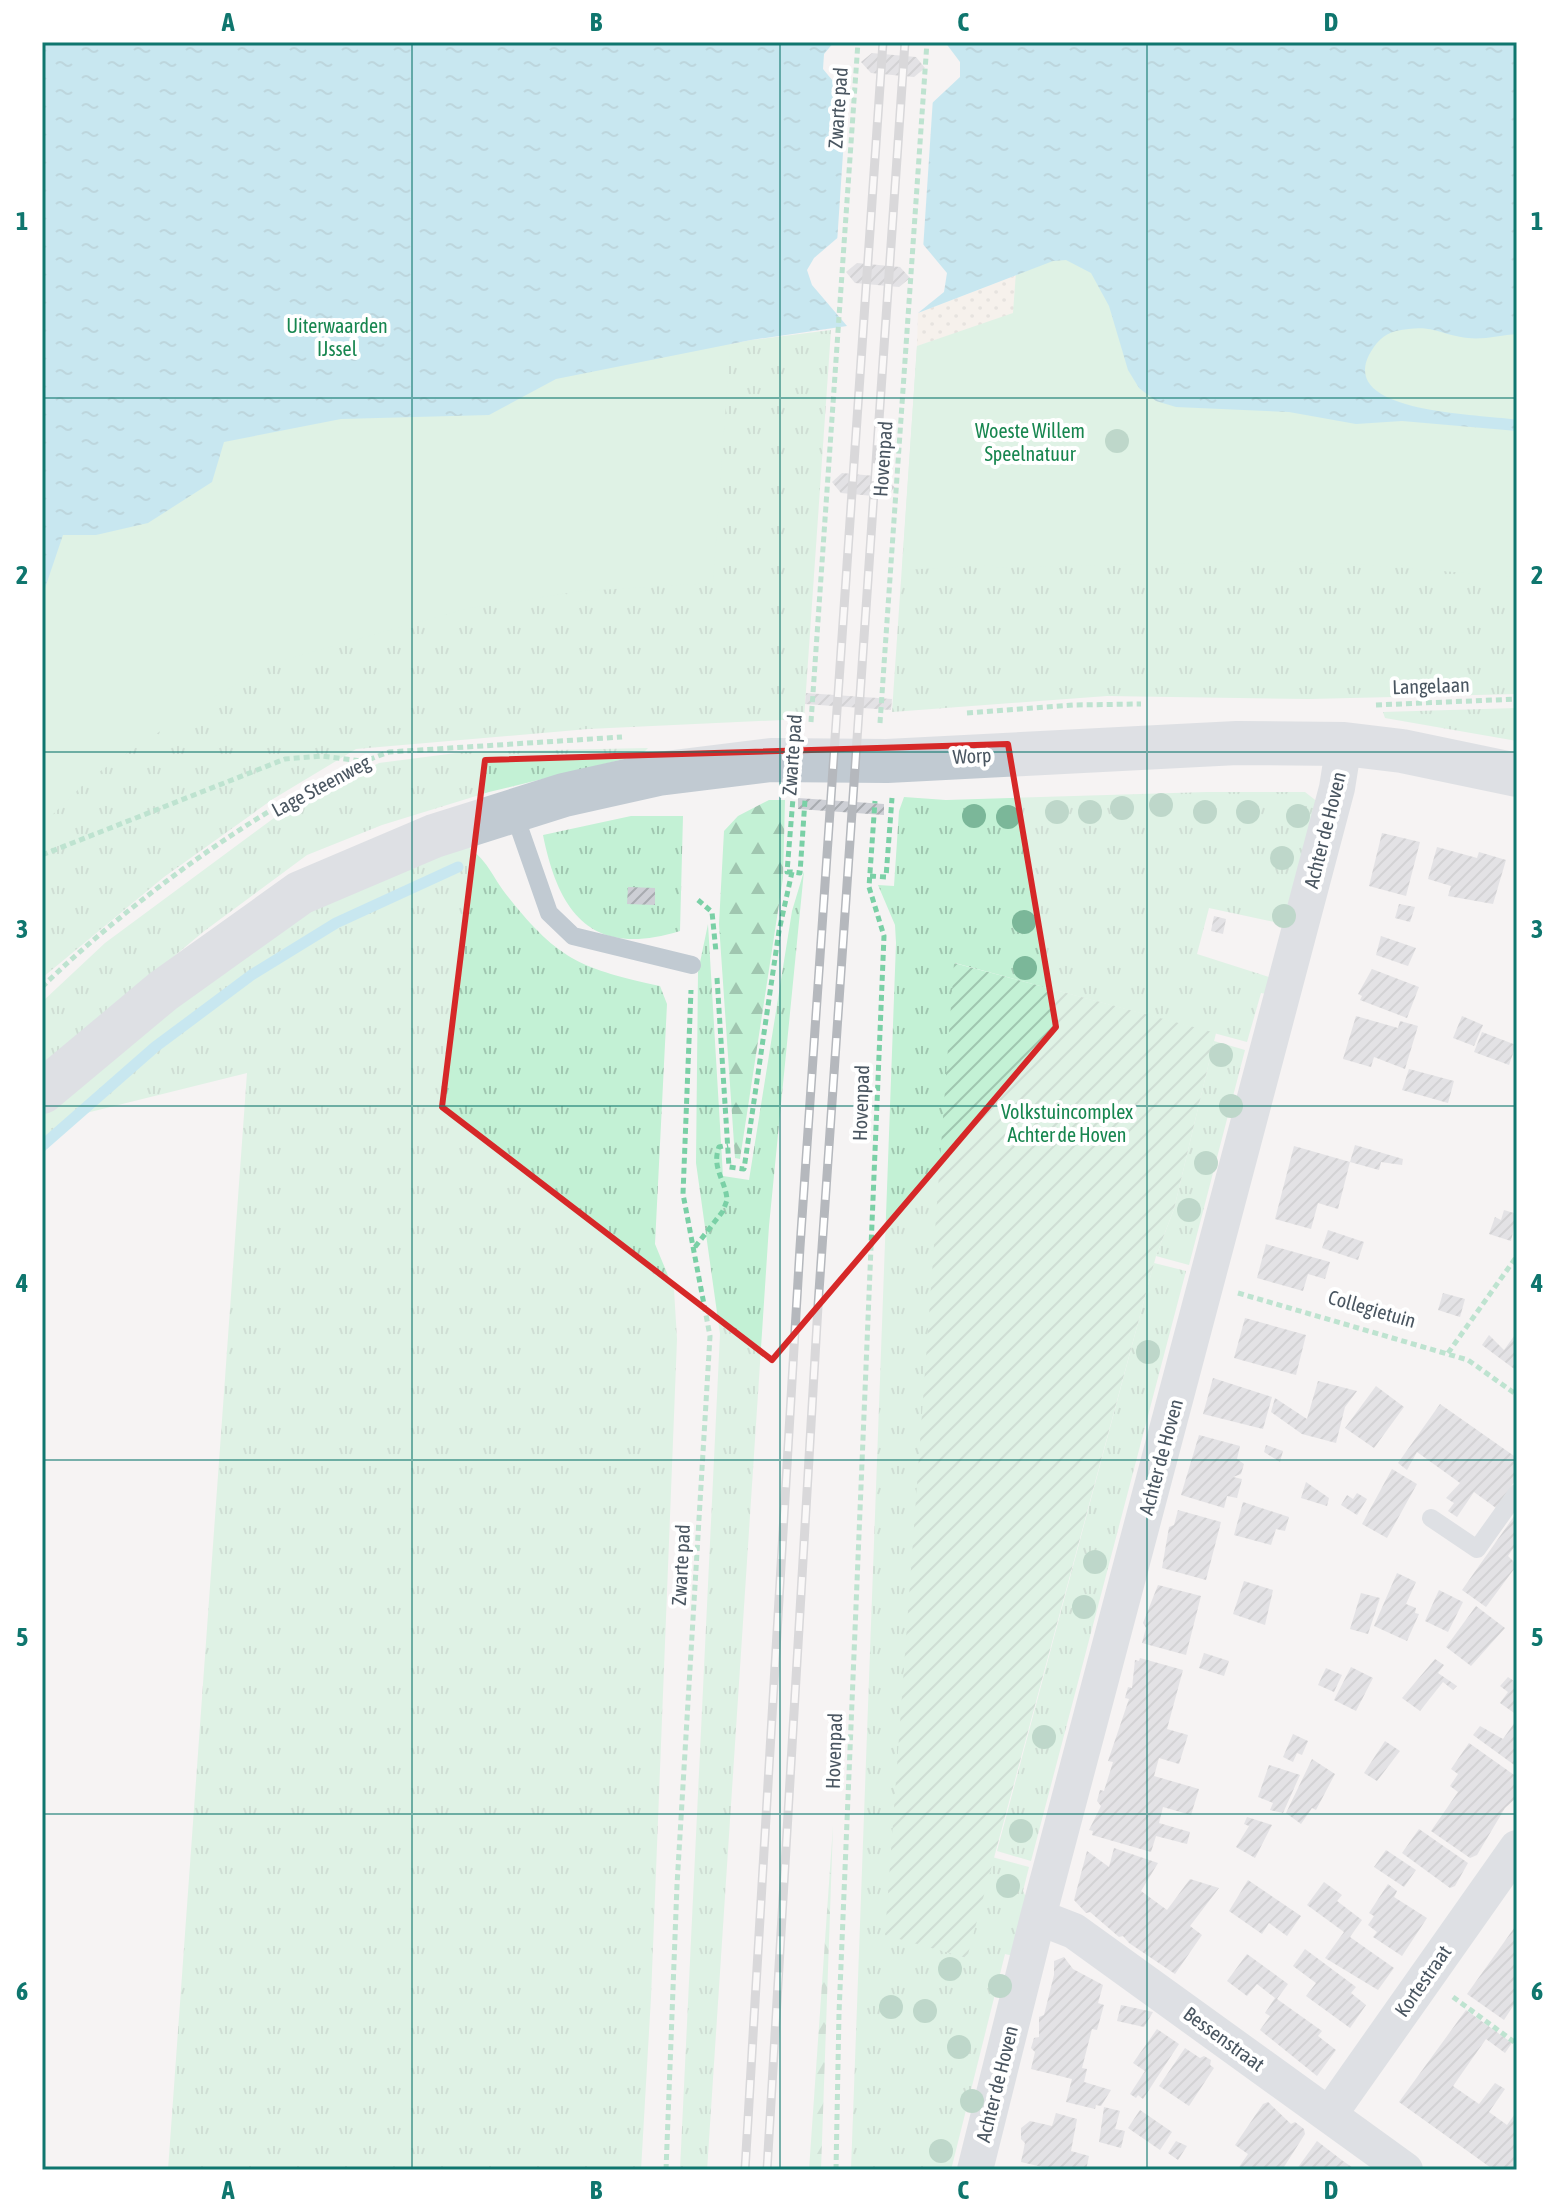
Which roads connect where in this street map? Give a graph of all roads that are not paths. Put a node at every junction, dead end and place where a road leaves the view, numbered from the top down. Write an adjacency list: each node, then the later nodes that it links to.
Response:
1 (1353, 726): 2 (street, Worp); 3 (street, Worp); 9 (street, Achter de Hoven)
2 (1517, 775)
3 (513, 810): 4 (lane); 5 (street, Worp)
4 (692, 965)
5 (42, 1092)
6 (1517, 1493): 7 (lane)
7 (1431, 1518)
8 (1517, 1848): 10 (street, Kortestraat)
9 (1038, 1917): 10 (street, Bessenstraat); 11 (street, Achter de Hoven)
10 (1329, 2115): 12 (street, Bessenstraat)
11 (975, 2170)
12 (1405, 2170)

